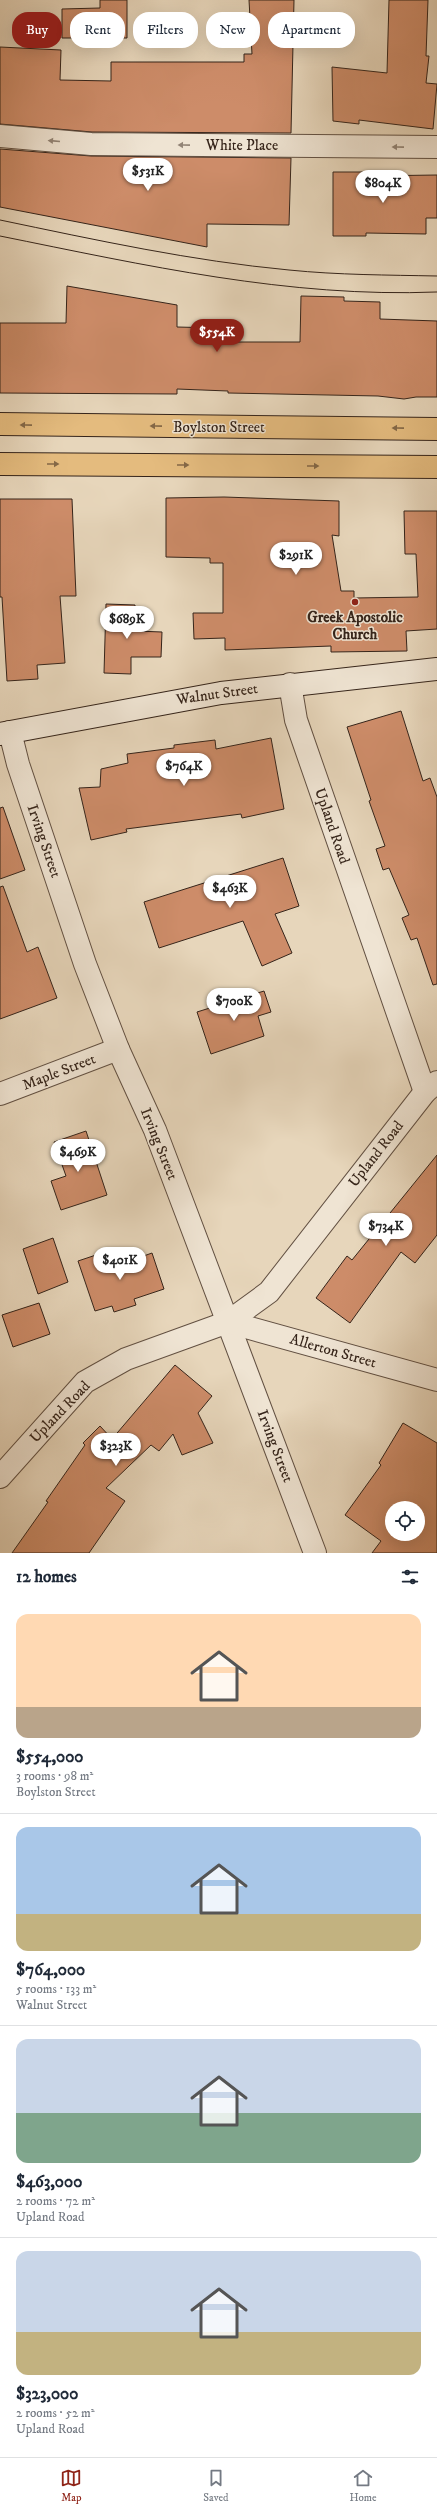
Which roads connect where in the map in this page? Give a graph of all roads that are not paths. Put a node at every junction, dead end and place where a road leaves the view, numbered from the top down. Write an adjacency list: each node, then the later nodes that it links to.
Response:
1 (0, 136): 2 (street, White Place, one-way to 1)
2 (437, 147)
3 (0, 424): 4 (highway, Boylston Street, one-way to 3)
4 (437, 429)
5 (0, 464): 6 (highway, one-way to 6)
6 (437, 467)
7 (437, 669): 8 (street, Walnut Street)
8 (290, 684): 9 (street, Walnut Street); 11 (street, Upland Road)
9 (5, 733): 10 (street, Irving Street)
10 (118, 1049): 12 (street, Maple Street); 13 (street, Irving Street)
11 (431, 1087): 13 (street, Upland Road)
12 (0, 1094)
13 (228, 1322): 14 (street, Allerton Street); 15 (street, Upland Road); 16 (street, Irving Street)
14 (437, 1380)
15 (0, 1477)
16 (315, 1553)

